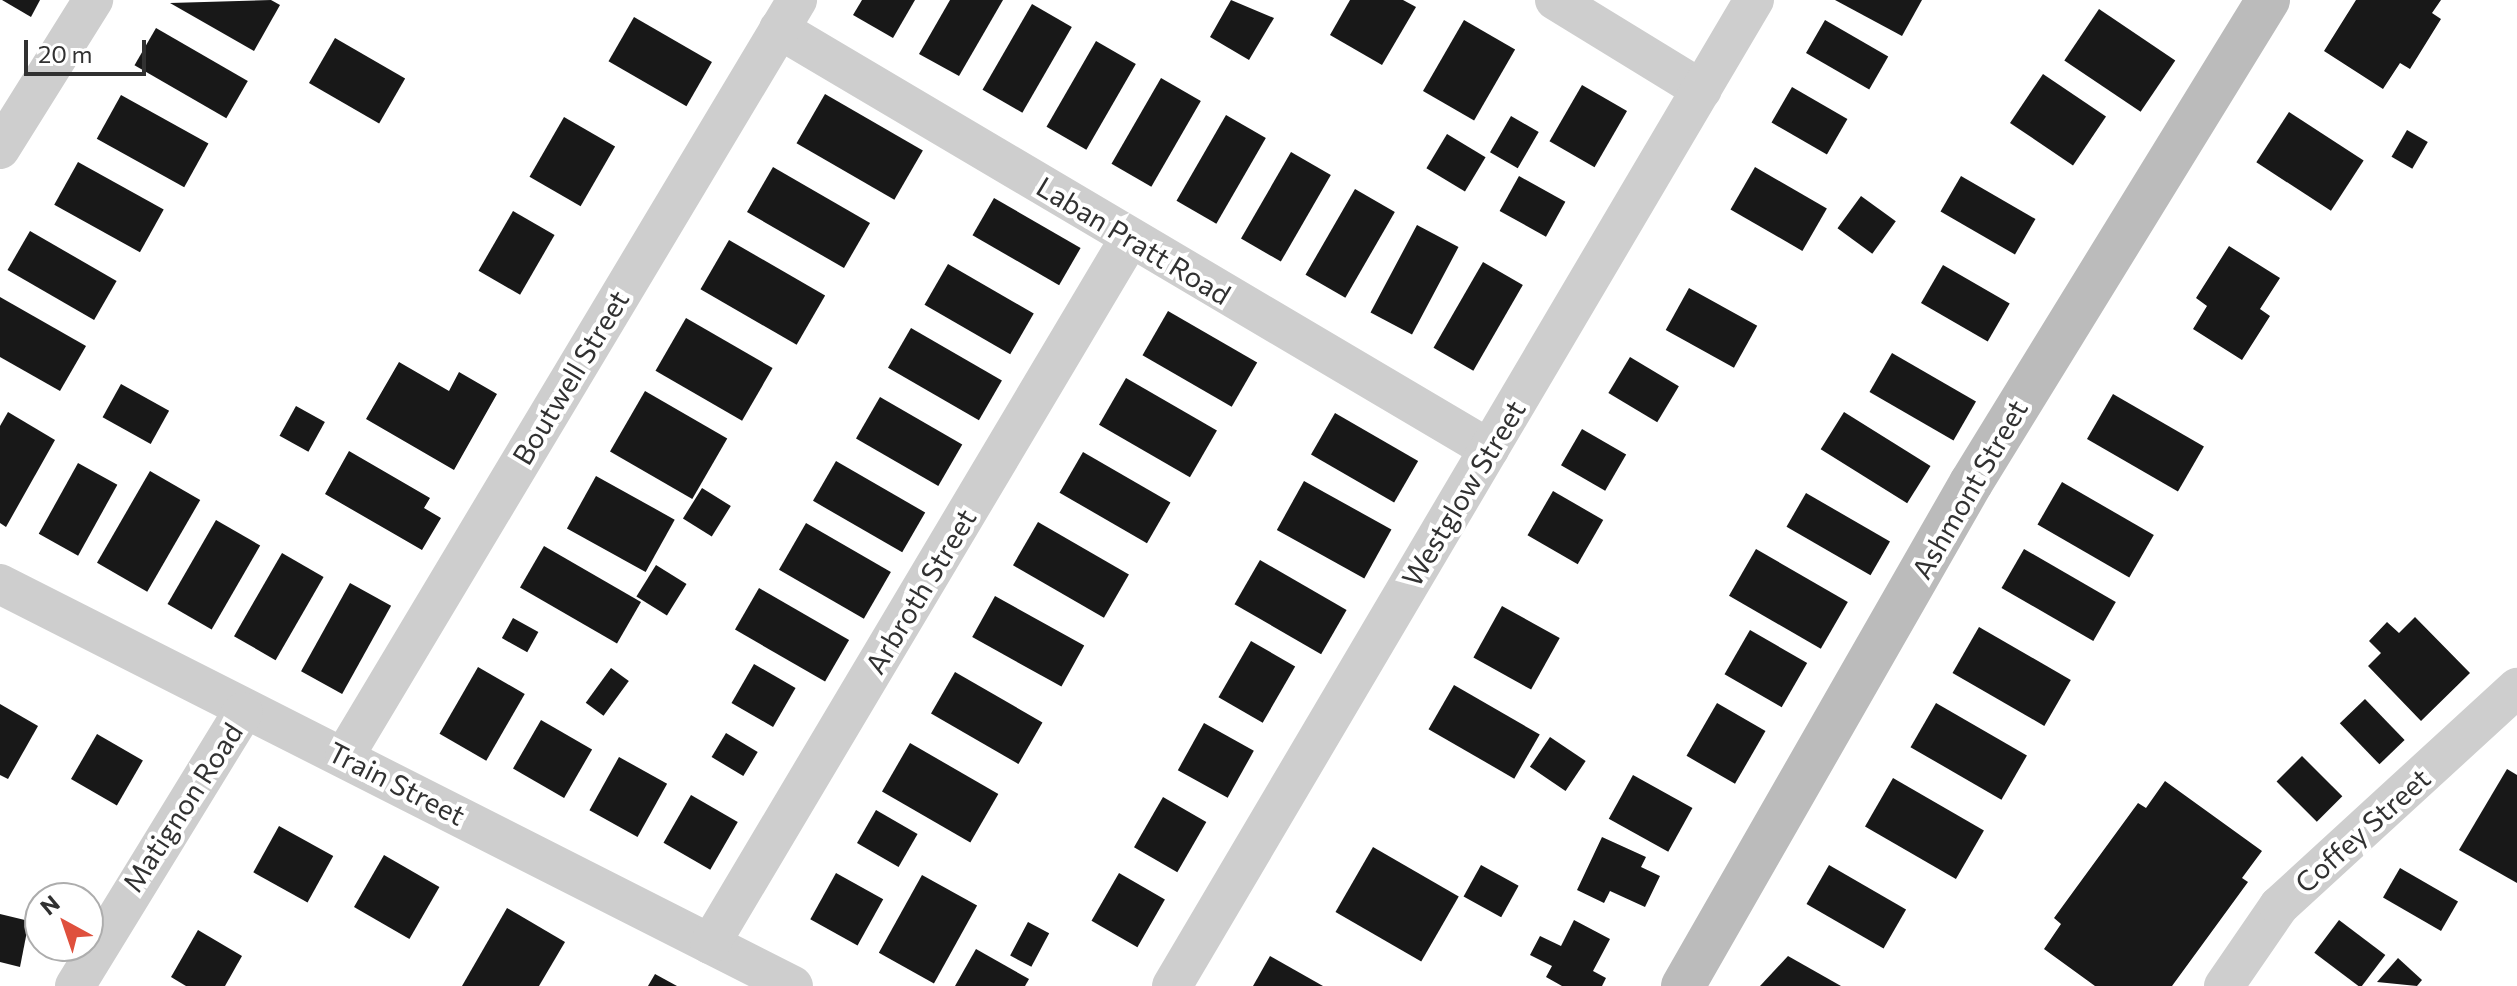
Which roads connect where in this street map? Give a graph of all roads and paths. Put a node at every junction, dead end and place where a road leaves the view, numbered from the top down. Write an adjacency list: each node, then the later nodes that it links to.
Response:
1 (93, 0): 7 (street)
2 (1555, 0): 6 (street)
3 (1754, 0): 6 (street, Westglow Street)
4 (2268, 0): 18 (main road, Ashmont Street)
5 (788, 15): 8 (street, Laban Pratt Road); 13 (street, Boutwell Street)
6 (1702, 90): 9 (street, Westglow Street)
7 (0, 149)
8 (1130, 238): 9 (street, Laban Pratt Road); 14 (street, Arbroth Street)
9 (1489, 449): 17 (street, Westglow Street)
10 (0, 584): 12 (street, Train Street)
11 (2517, 688): 19 (street, Coffey Street)
12 (243, 712): 13 (street, Train Street); 15 (street, Matignon Road)
13 (345, 755): 14 (street, Train Street)
14 (710, 944): 16 (street, Train Street)
15 (75, 986)
16 (793, 986)
17 (1172, 986)
18 (1683, 986)
19 (2224, 986)

